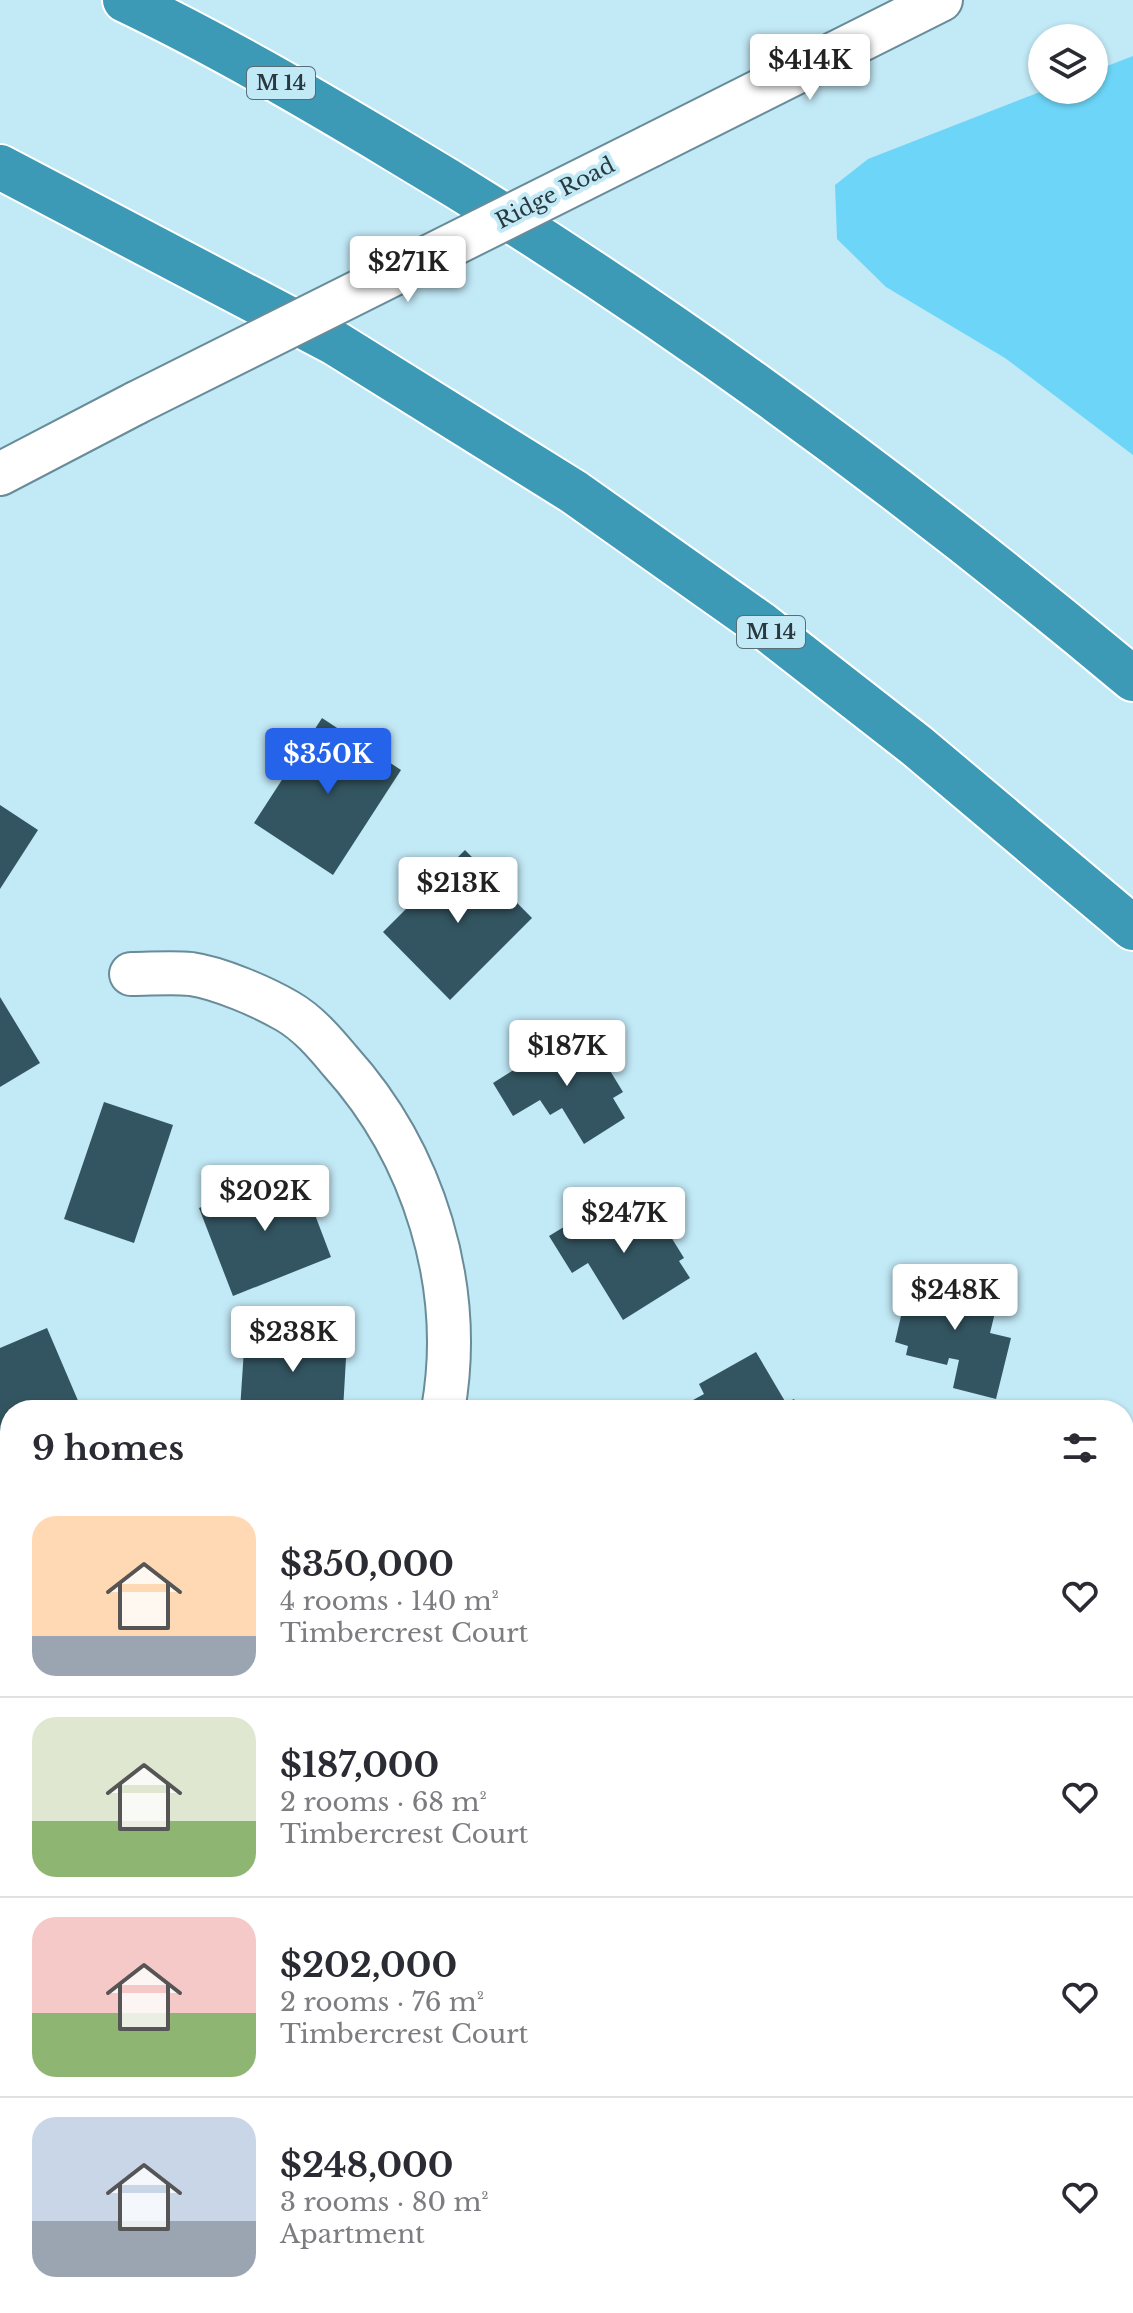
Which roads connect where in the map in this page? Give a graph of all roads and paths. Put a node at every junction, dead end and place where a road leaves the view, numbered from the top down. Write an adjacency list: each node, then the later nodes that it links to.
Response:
1 (125, 0): 5 (highway, M 14)
2 (941, 0): 4 (street, Ridge Road, bridge)
3 (0, 167): 6 (highway, M 14)
4 (0, 474)
5 (1133, 679)
6 (1133, 928)
7 (131, 974): 8 (street)
8 (444, 1400)

